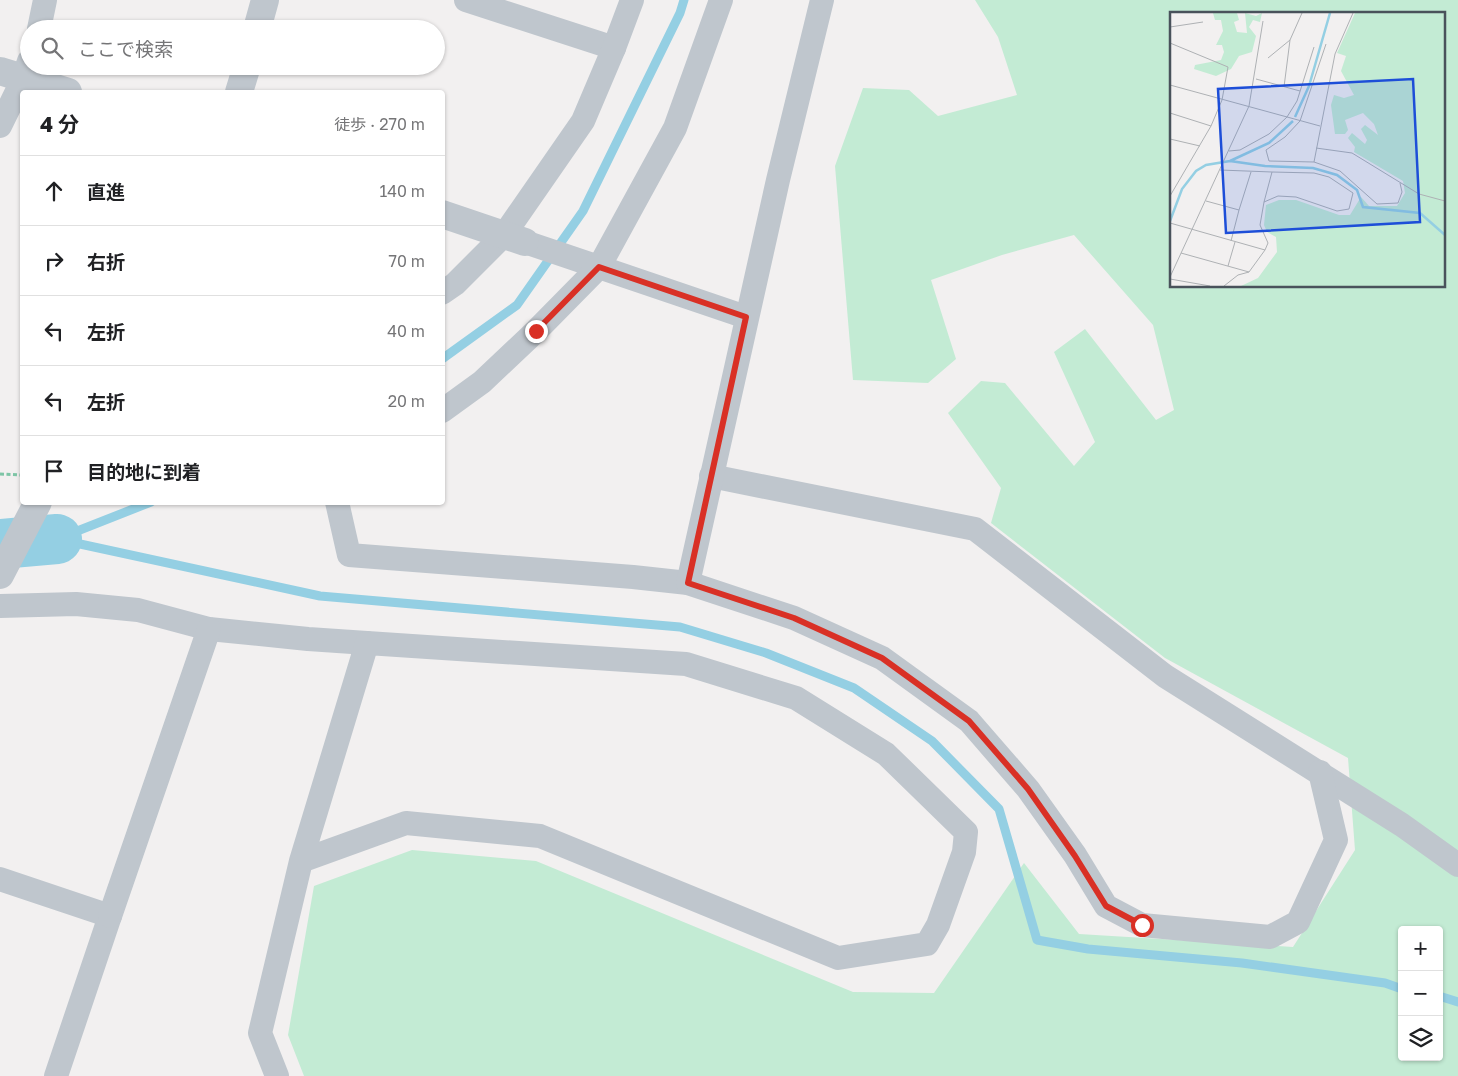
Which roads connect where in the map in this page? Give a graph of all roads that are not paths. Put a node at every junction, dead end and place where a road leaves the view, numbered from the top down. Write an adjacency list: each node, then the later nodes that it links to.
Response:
1 (45, 0): 8 (street)
2 (266, 0): 9 (street)
3 (466, 0): 7 (street)
4 (632, 0): 10 (street)
5 (721, 0): 19 (street)
6 (822, 0): 21 (street)
7 (490, 4): 10 (street)
8 (41, 20)
9 (260, 20)
10 (614, 48): 18 (street)
11 (17, 70): 16 (street)
12 (29, 75): 14 (street)
13 (244, 75): 15 (street)
14 (63, 90)
15 (240, 90)
16 (0, 126)
17 (445, 215): 18 (street)
18 (514, 238): 19 (street); 20 (street)
19 (590, 264): 21 (street); 22 (street)
20 (445, 291)
21 (746, 317): 23 (street)
22 (445, 409)
23 (711, 476): 27 (street); 31 (street)
24 (36, 505): 26 (street)
25 (338, 505): 27 (street)
26 (0, 575)
27 (688, 583): 31 (street)
28 (0, 606): 29 (street)
29 (209, 629): 30 (street); 35 (street)
30 (367, 643): 32 (street); 32 (street)
31 (1320, 772): 33 (street)
32 (301, 861): 37 (street)
33 (1458, 865)
34 (0, 879): 35 (street)
35 (110, 916): 36 (street)
36 (56, 1076)
37 (277, 1076)

